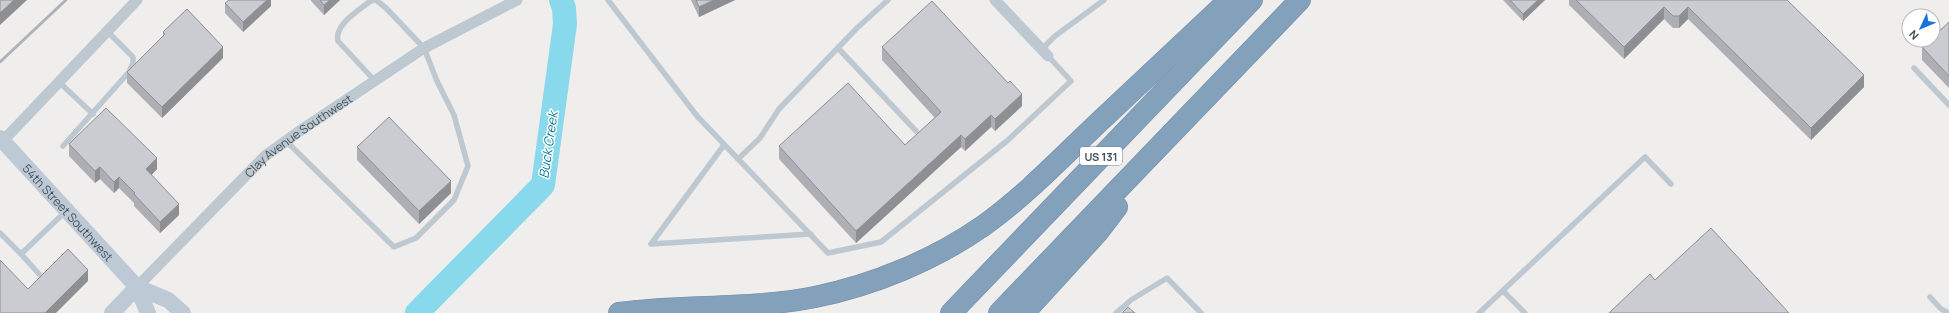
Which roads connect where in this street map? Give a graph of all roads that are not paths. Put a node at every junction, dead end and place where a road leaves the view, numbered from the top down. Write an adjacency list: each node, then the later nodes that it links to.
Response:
1 (137, 0): 11 (street)
2 (375, 0): 12 (lane); 16 (lane)
3 (517, 0): 12 (street, Clay Avenue Southwest)
4 (608, 0): 24 (lane)
5 (888, 0): 13 (lane)
6 (995, 0): 14 (street)
7 (1104, 0): 14 (lane)
8 (1229, 0): 40 (highway)
9 (1252, 0): 41 (highway, US 131)
10 (1300, 0): 21 (highway, US 131)
11 (107, 31): 17 (street); 19 (lane)
12 (424, 48): 16 (street, Clay Avenue Southwest); 23 (lane)
13 (838, 48): 20 (lane); 26 (lane)
14 (1045, 52): 30 (lane)
15 (1914, 68): 18 (lane)
16 (374, 81): 23 (street, Clay Avenue Southwest)
17 (59, 82): 19 (lane); 22 (street)
18 (1949, 105)
19 (93, 114): 25 (lane)
20 (916, 131)
21 (1165, 140): 42 (highway, US 131); 43 (highway)
22 (1, 141): 28 (main road, 54th Street Southwest)
23 (286, 141): 33 (street, Clay Avenue Southwest)
24 (724, 145): 26 (lane); 30 (lane)
25 (63, 146)
26 (738, 159): 30 (lane)
27 (1671, 184): 34 (lane)
28 (67, 210): 31 (lane); 33 (main road, 54th Street Southwest)
29 (0, 233): 31 (lane)
30 (811, 234)
31 (21, 254): 32 (lane)
32 (39, 274)
33 (137, 287): 37 (main road, Clay Avenue Southwest); 38 (main road, 54th Street Southwest); 39 (main road, 54th Street Southwest)
34 (1503, 291): 46 (lane); 47 (lane)
35 (1930, 297): 36 (lane)
36 (1942, 311): 48 (lane)
37 (112, 313)
38 (148, 313)
39 (183, 313)
40 (619, 313)
41 (951, 313)
42 (999, 313)
43 (1024, 313)
44 (1116, 313): 45 (lane)
45 (1201, 313)
46 (1479, 313)
47 (1525, 313)
48 (1949, 313)

